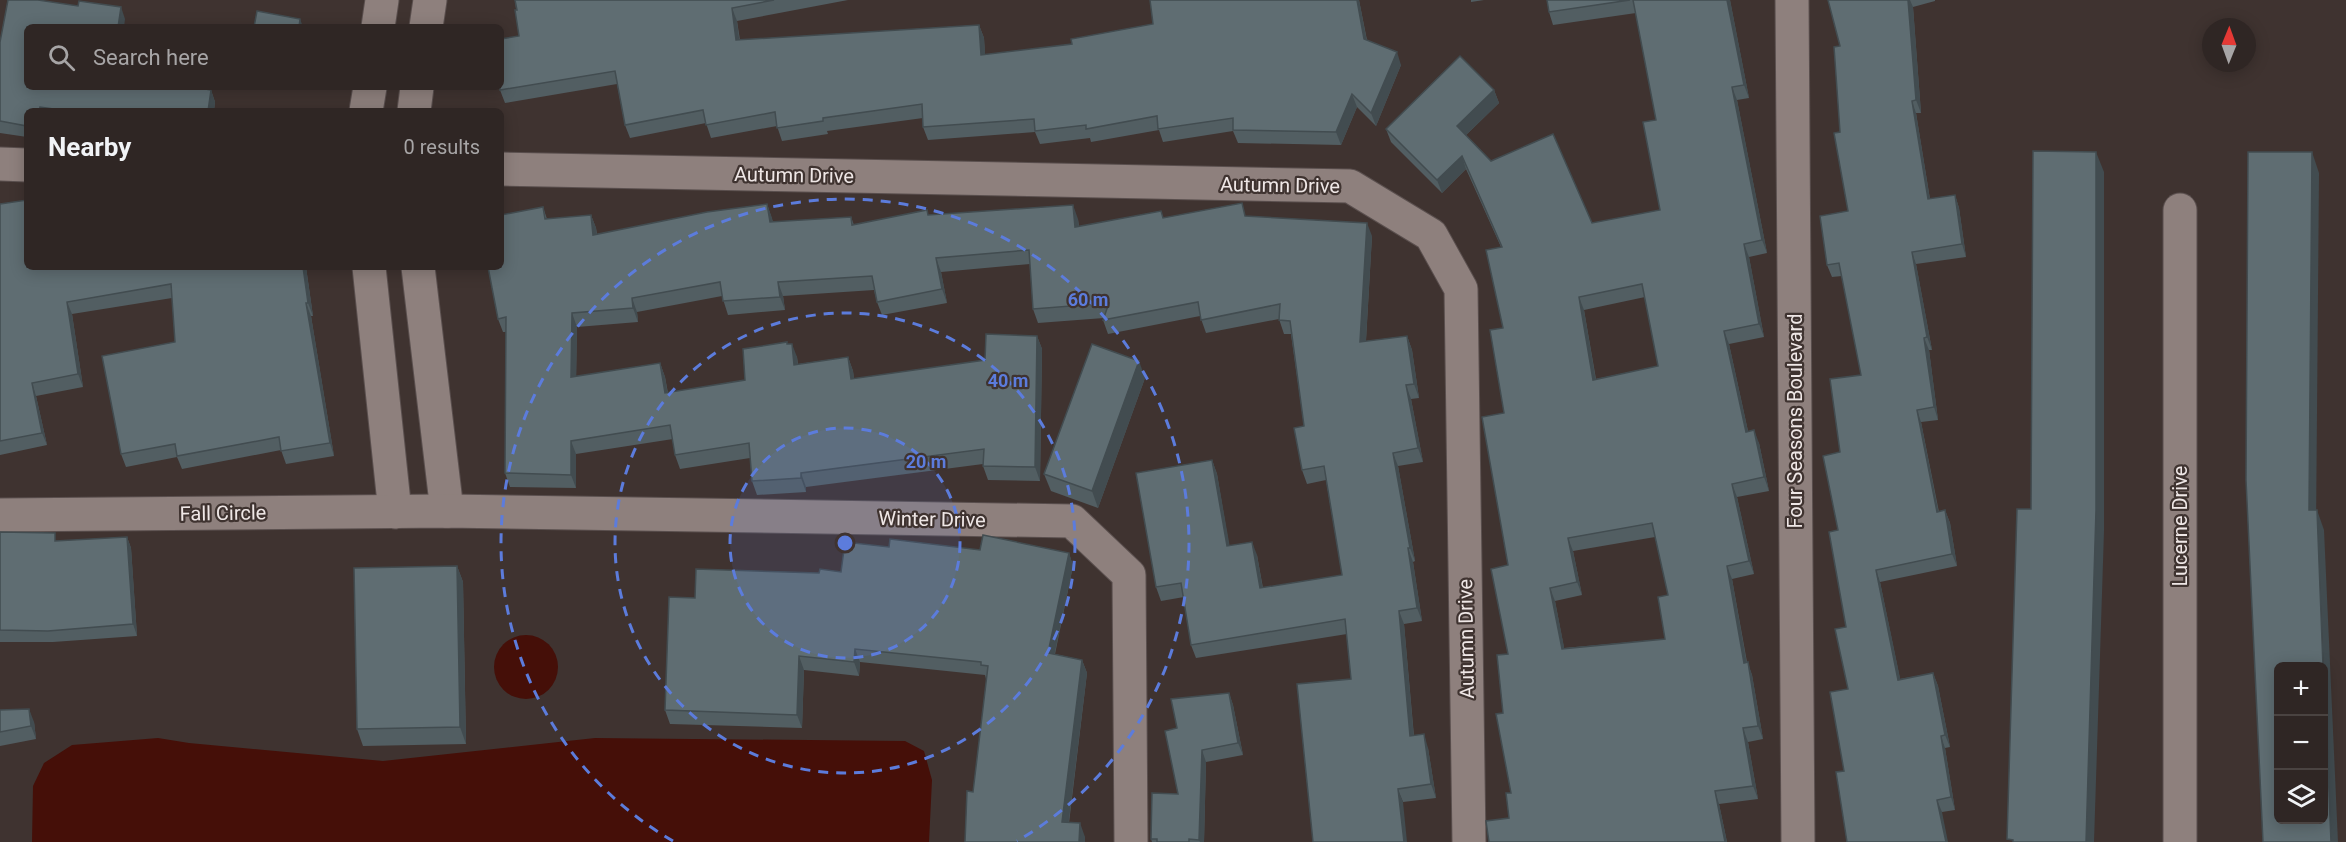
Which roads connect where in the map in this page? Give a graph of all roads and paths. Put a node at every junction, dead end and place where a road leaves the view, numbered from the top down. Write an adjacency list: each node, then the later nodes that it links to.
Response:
1 (382, 0): 4 (street)
2 (430, 0): 5 (street)
3 (1792, 0): 21 (street, Four Seasons Boulevard)
4 (378, 24)
5 (426, 24)
6 (370, 90): 8 (street)
7 (417, 90): 9 (street)
8 (366, 108)
9 (414, 108)
10 (0, 164): 11 (street)
11 (24, 165)
12 (504, 169): 20 (street, Autumn Drive)
13 (2180, 210): 22 (street, Lucerne Drive)
14 (369, 270): 17 (street)
15 (418, 270): 16 (street)
16 (447, 511): 17 (street, Fall Circle); 19 (street, Winter Drive)
17 (395, 512): 18 (street, Fall Circle)
18 (0, 515)
19 (1131, 842)
20 (1468, 842)
21 (1798, 842)
22 (2180, 842)

